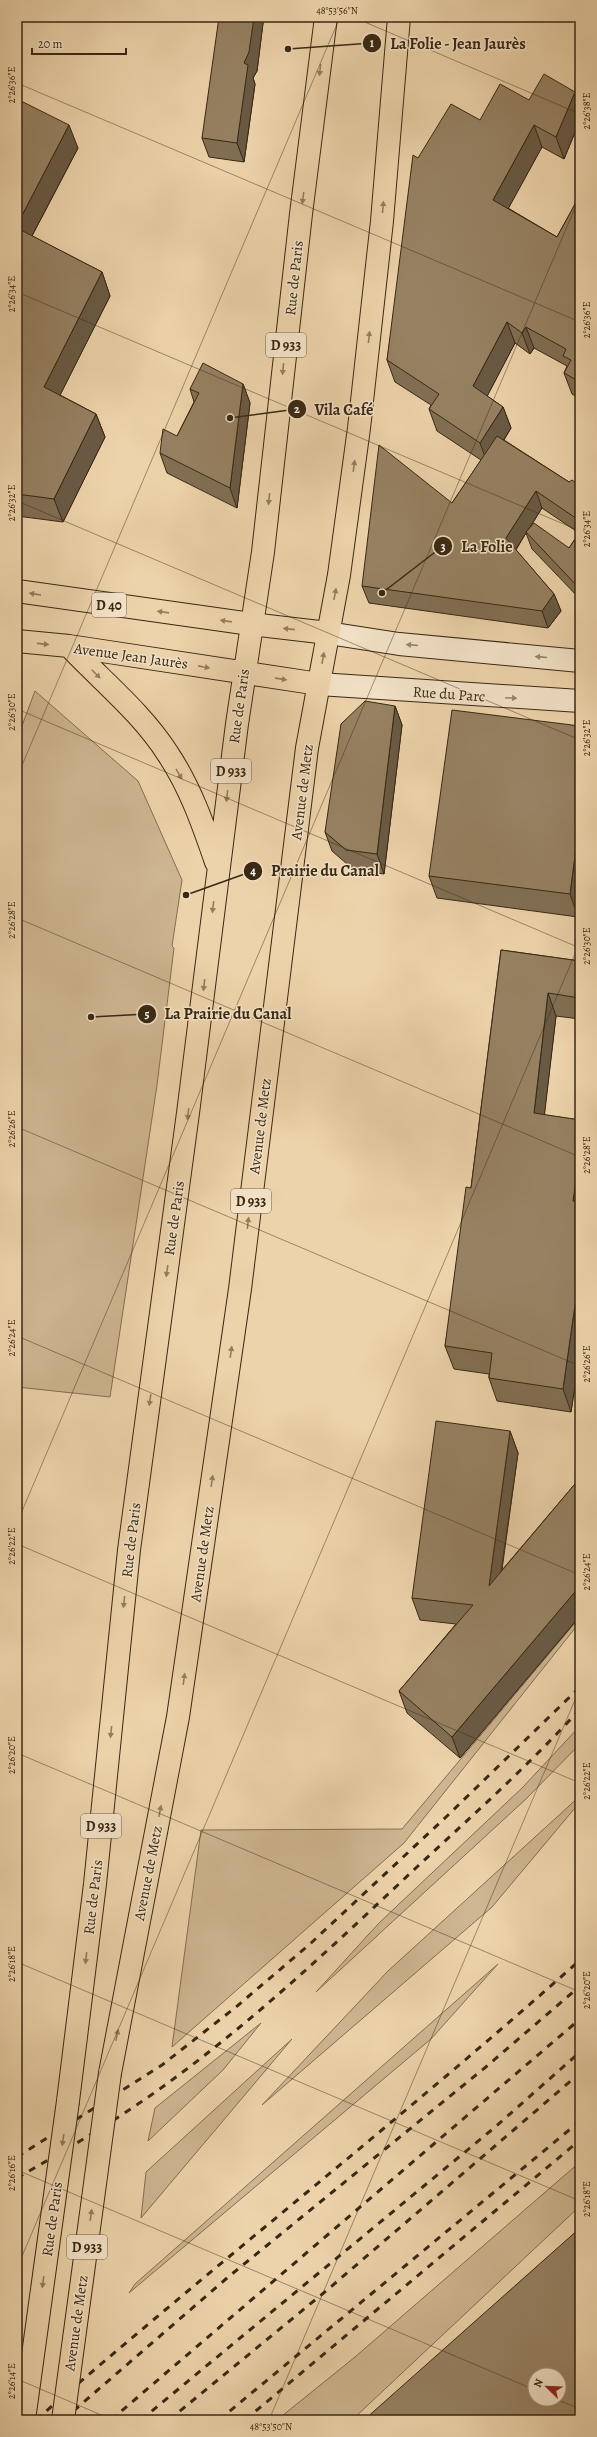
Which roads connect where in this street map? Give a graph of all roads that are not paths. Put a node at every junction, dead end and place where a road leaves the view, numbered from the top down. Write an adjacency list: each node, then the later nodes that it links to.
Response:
1 (326, 17): 4 (main road, Rue de Paris / D 933, one-way to 4)
2 (399, 17): 5 (main road, D 933, one-way to 2)
3 (17, 591): 4 (main road, D 40, one-way to 3)
4 (251, 624): 5 (main road, D 40, one-way to 4); 9 (main road, Rue de Paris / D 933)
5 (328, 633): 8 (main road, D 40, one-way to 5); 10 (main road, D 933, one-way to 5)
6 (17, 641): 7 (main road, Avenue Jean Jaurès, one-way to 7)
7 (69, 646): 9 (main road, Avenue Jean Jaurès, one-way to 9); 12 (main road, one-way to 12)
8 (580, 661)
9 (244, 674): 10 (main road, Avenue Jean Jaurès, one-way to 10); 12 (main road, Rue de Paris / D 933, one-way to 12)
10 (319, 684): 11 (main road, Rue du Parc, one-way to 11); 14 (main road, Avenue de Metz / D 933, one-way to 10, bridge)
11 (580, 701)
12 (218, 868): 13 (main road, Rue de Paris / D 933, one-way to 13, bridge)
13 (24, 2420)
14 (63, 2420)

